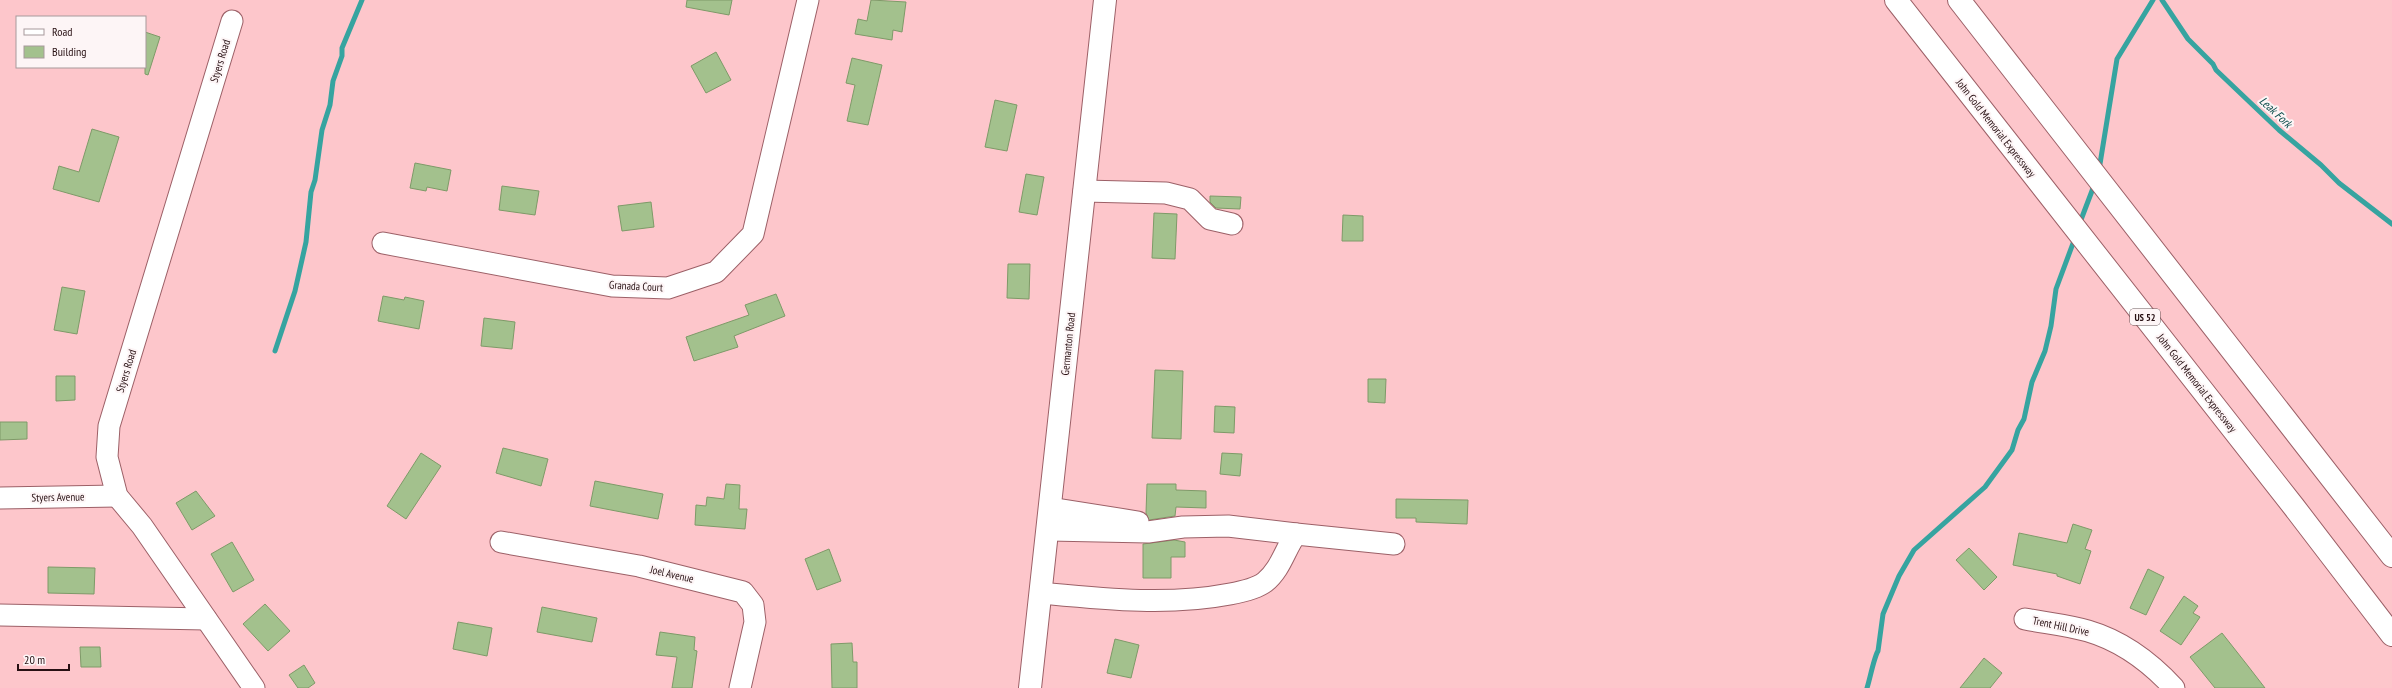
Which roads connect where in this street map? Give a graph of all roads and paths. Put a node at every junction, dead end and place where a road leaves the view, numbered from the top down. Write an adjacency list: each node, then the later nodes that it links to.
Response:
1 (808, 0): 8 (street, Granada Court)
2 (1105, 0): 6 (main road, Germanton Road)
3 (1896, 0): 22 (main road, John Gold Memorial Expressway / US 52)
4 (1959, 0): 17 (main road)
5 (232, 21): 9 (street, Styers Road)
6 (1084, 190): 7 (street); 11 (main road, Germanton Road)
7 (1232, 224)
8 (383, 243)
9 (117, 496): 10 (street, Styers Avenue); 20 (street, Styers Road)
10 (0, 498)
11 (1050, 508): 12 (street); 13 (main road, Germanton Road)
12 (1183, 527): 13 (street); 14 (street)
13 (1048, 530): 18 (main road, Germanton Road)
14 (1296, 534): 16 (street); 18 (street)
15 (501, 542): 24 (street, Joel Avenue)
16 (1394, 544)
17 (2392, 556)
18 (1041, 593): 25 (main road, Germanton Road)
19 (0, 615): 20 (street)
20 (206, 619): 23 (street, Styers Road)
21 (2026, 619): 26 (street, Trent Hill Drive)
22 (2392, 635)
23 (254, 688)
24 (740, 688)
25 (1030, 688)
26 (2174, 688)

